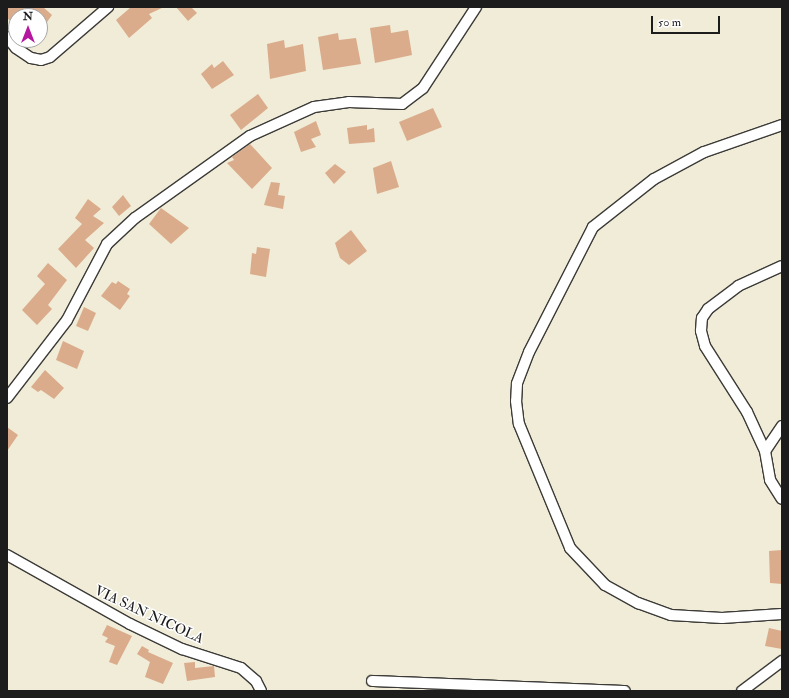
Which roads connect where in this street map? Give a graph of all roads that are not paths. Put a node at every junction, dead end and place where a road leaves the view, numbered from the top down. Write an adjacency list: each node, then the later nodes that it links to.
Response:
1 (108, 7): 3 (street)
2 (476, 7): 6 (street)
3 (7, 37)
4 (782, 125): 11 (street)
5 (782, 266): 8 (street)
6 (7, 398)
7 (782, 426): 8 (street)
8 (765, 451): 9 (street)
9 (782, 499)
10 (7, 555): 14 (street, VIA SAN NICOLA)
11 (782, 614)
12 (782, 661): 16 (street)
13 (372, 681): 15 (street)
14 (261, 691)
15 (625, 691)
16 (742, 691)

